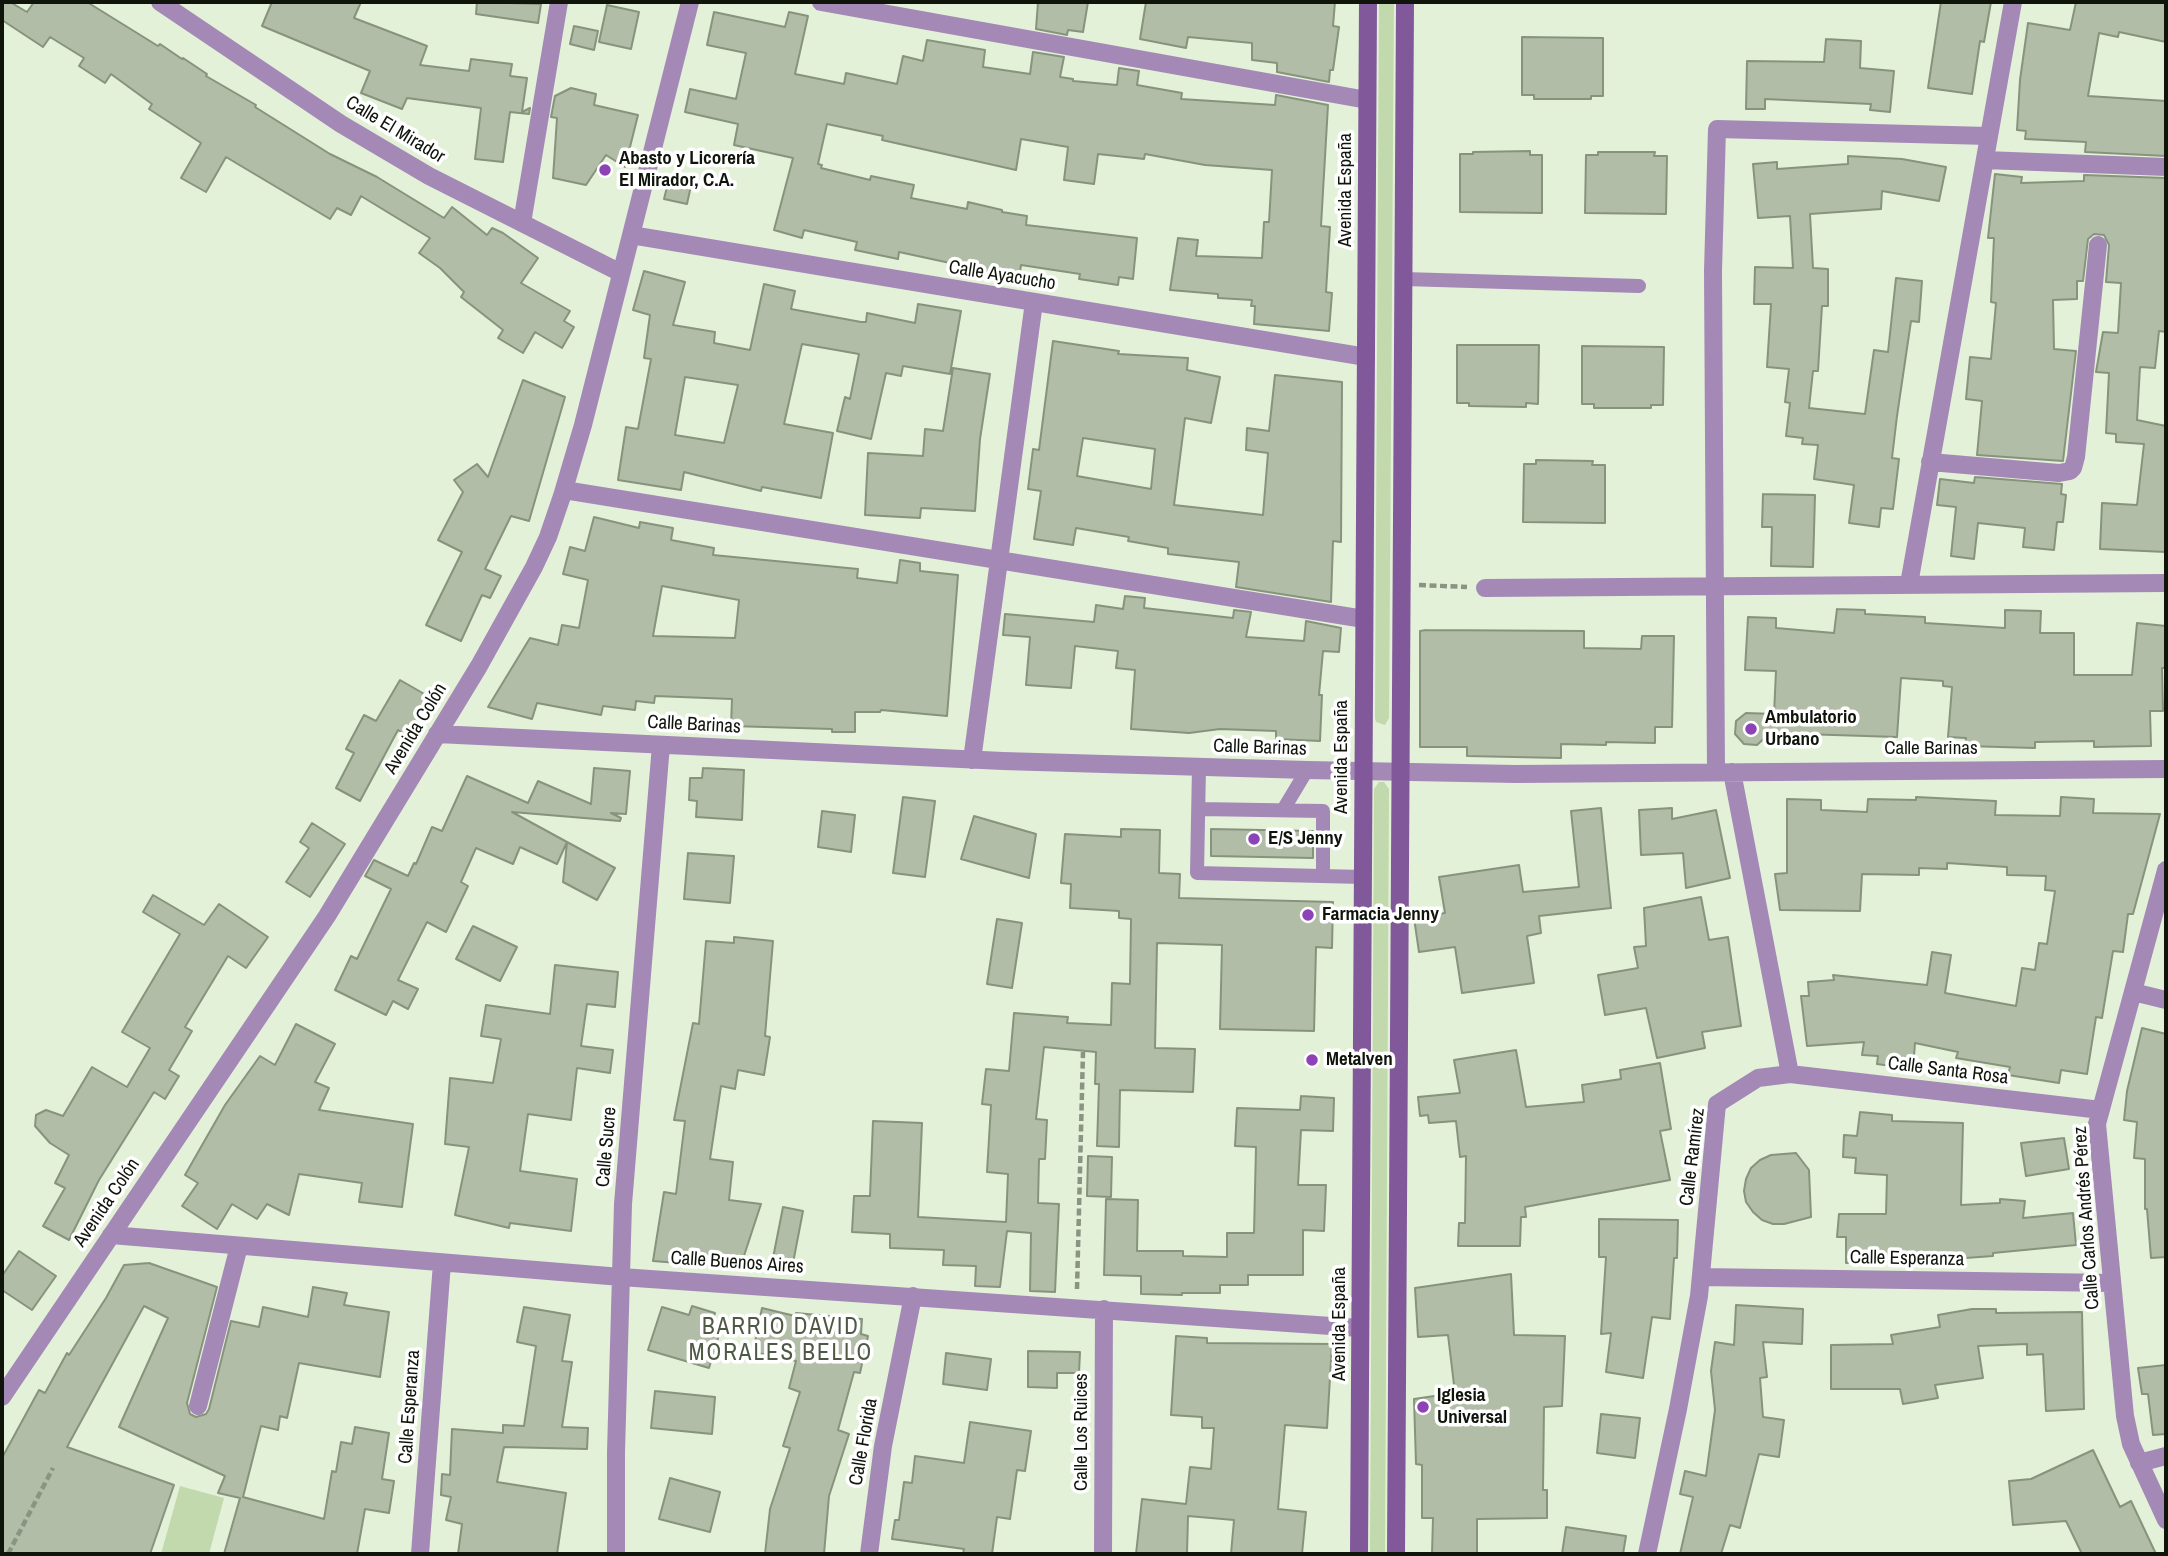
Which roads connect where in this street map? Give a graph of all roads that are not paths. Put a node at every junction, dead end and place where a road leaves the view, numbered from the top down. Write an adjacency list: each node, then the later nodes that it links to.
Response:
1 (160, 2): 12 (street, Calle El Mirador)
2 (559, 2): 12 (street)
3 (690, 2): 13 (street, Avenida Colón)
4 (821, 2): 8 (street)
5 (1368, 2): 8 (main road, Avenida España)
6 (1405, 2): 16 (main road)
7 (2013, 2): 9 (street)
8 (1367, 100): 19 (main road, Avenida España)
9 (1989, 136): 10 (street); 25 (street)
10 (1985, 160): 11 (street); 20 (street)
11 (2166, 167)
12 (522, 223): 15 (street, Calle El Mirador)
13 (631, 235): 15 (street, Avenida Colón); 18 (street, Calle Ayacucho)
14 (2098, 245): 20 (street)
15 (621, 272): 21 (street, Avenida Colón)
16 (1404, 279): 17 (lane); 35 (main road)
17 (1639, 286)
18 (1034, 302): 19 (street, Calle Ayacucho); 22 (street)
19 (1366, 357): 27 (main road, Avenida España)
20 (1930, 462): 24 (street)
21 (564, 490): 22 (street); 28 (street, Avenida Colón)
22 (999, 560): 27 (street); 30 (street)
23 (2166, 583): 24 (street)
24 (1909, 584): 25 (street)
25 (1714, 585): 26 (street); 36 (street)
26 (1485, 588)
27 (1364, 618): 34 (main road, Avenida España)
28 (437, 734): 29 (street, Calle Barinas); 46 (street, Avenida Colón)
29 (661, 745): 30 (street, Calle Barinas); 49 (street, Calle Sucre)
30 (972, 760): 31 (street, Calle Barinas)
31 (1199, 767): 33 (street, Calle Barinas); 37 (lane)
32 (2166, 769): 36 (street, Calle Barinas)
33 (1307, 770): 34 (street, Calle Barinas); 38 (lane)
34 (1363, 771): 35 (street, Calle Barinas); 41 (main road, Avenida España)
35 (1401, 772): 36 (street, Calle Barinas); 65 (main road)
36 (1724, 772): 44 (street)
37 (1199, 809): 38 (lane); 40 (lane)
38 (1283, 810): 40 (lane)
39 (2166, 870): 42 (street, Calle Carlos Andrés Pérez)
40 (1322, 876): 41 (lane)
41 (1363, 877): 54 (main road, Avenida España)
42 (2133, 992): 43 (street); 45 (street, Calle Carlos Andrés Pérez)
43 (2166, 999)
44 (1790, 1074): 45 (street, Calle Santa Rosa); 50 (street, Calle Ramírez)
45 (2101, 1110): 51 (street, Calle Carlos Andrés Pérez)
46 (111, 1235): 47 (street, Calle Buenos Aires); 55 (street, Avenida Colón)
47 (239, 1246): 48 (street, Calle Buenos Aires); 56 (street)
48 (442, 1263): 49 (street, Calle Buenos Aires); 60 (street, Calle Esperanza)
49 (621, 1277): 52 (street, Calle Buenos Aires); 61 (street, Calle Sucre)
50 (1701, 1278): 51 (street, Calle Esperanza); 66 (street, Calle Ramírez)
51 (2112, 1283): 58 (street, Calle Carlos Andrés Pérez)
52 (913, 1296): 53 (street, Calle Buenos Aires); 62 (street, Calle Florida)
53 (1104, 1309): 54 (street, Calle Buenos Aires); 63 (street, Calle Los Ruices)
54 (1360, 1328): 64 (main road, Avenida España)
55 (2, 1397)
56 (198, 1406)
57 (2166, 1456): 58 (street)
58 (2138, 1463): 59 (street, Calle Carlos Andrés Pérez)
59 (2166, 1520)
60 (420, 1554)
61 (616, 1554)
62 (869, 1554)
63 (1103, 1554)
64 (1359, 1554)
65 (1396, 1554)
66 (1647, 1554)

